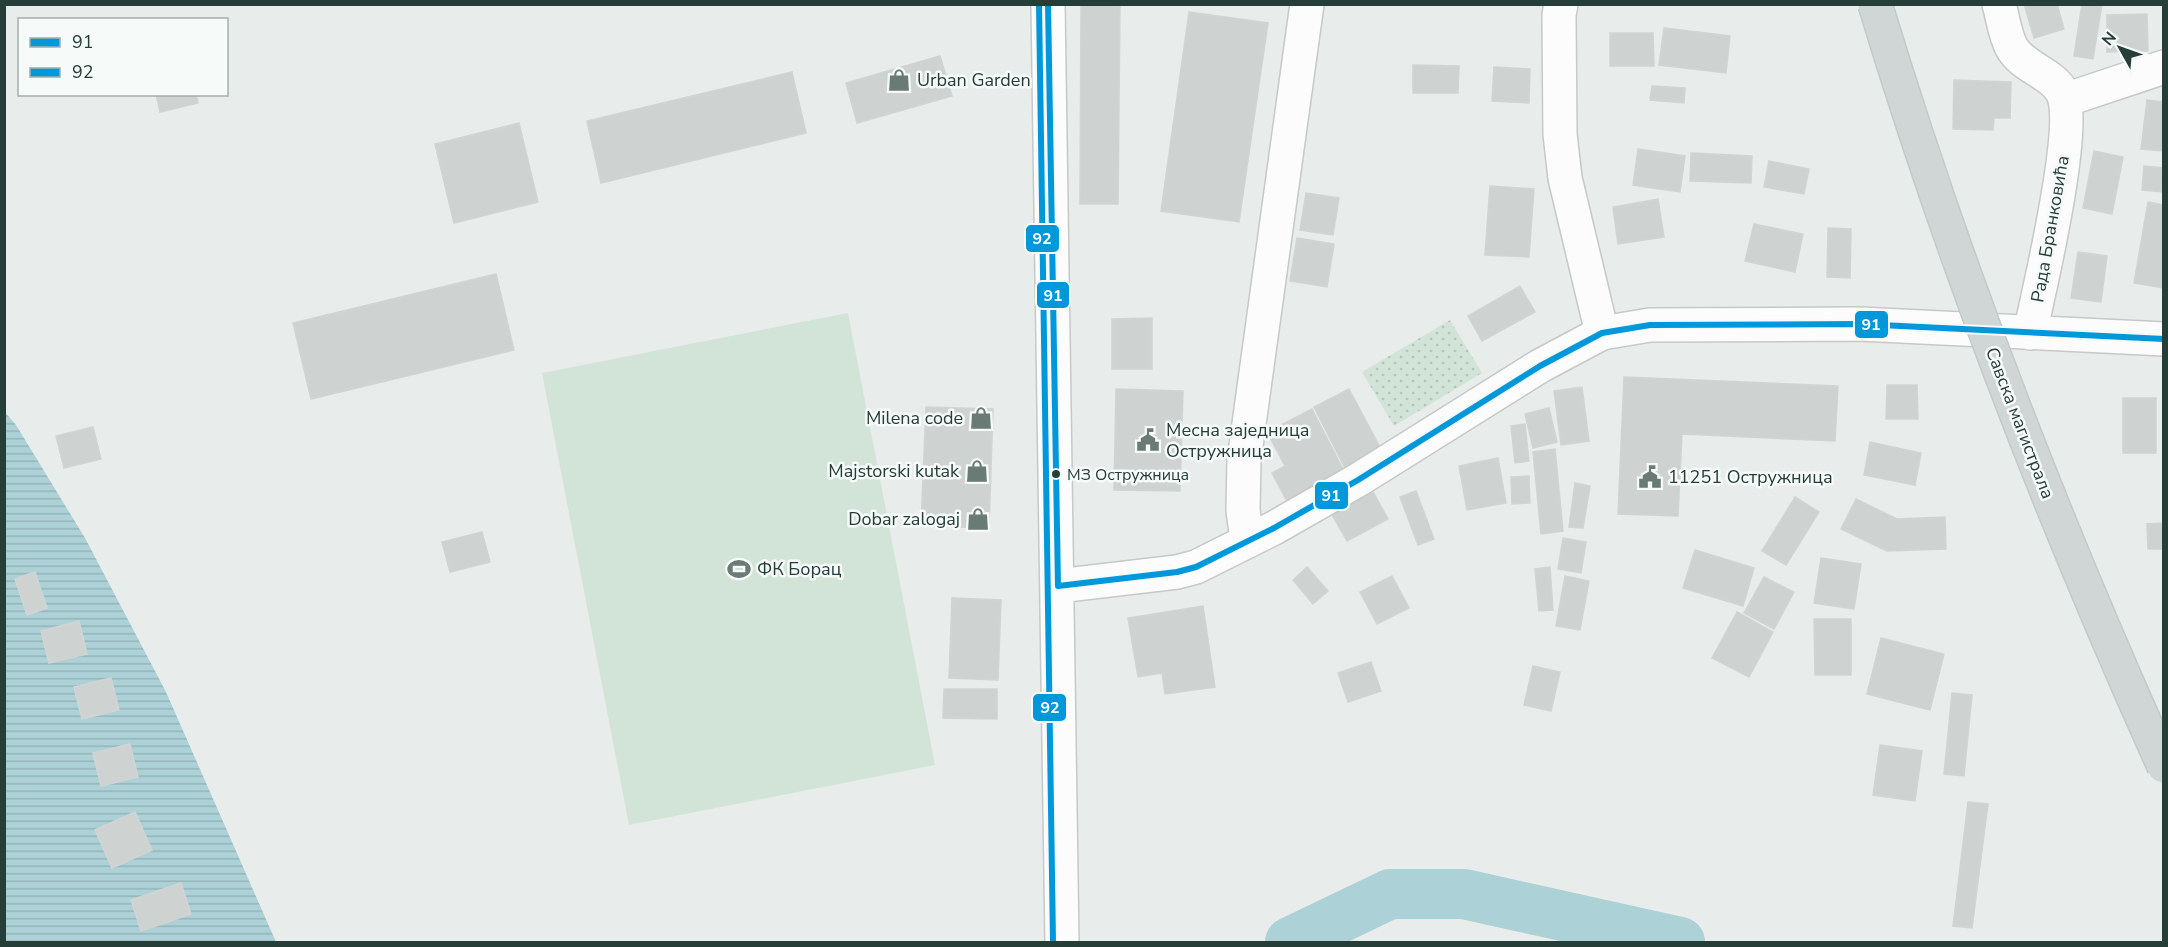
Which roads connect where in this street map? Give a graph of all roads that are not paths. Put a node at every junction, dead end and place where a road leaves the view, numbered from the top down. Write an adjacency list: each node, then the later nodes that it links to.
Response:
1 (1048, 4): 12 (street)
2 (1307, 4): 11 (street)
3 (1561, 4): 8 (street)
4 (1875, 4): 13 (main road, Савска магистрала, bridge)
5 (1999, 4): 7 (street)
6 (2163, 67): 7 (street)
7 (2065, 100): 9 (street, Рада Бранковића)
8 (1602, 333): 9 (street); 11 (street)
9 (2030, 333): 10 (street)
10 (2163, 339)
11 (1247, 541): 12 (street)
12 (1058, 586): 14 (street)
13 (2163, 765)
14 (1062, 942)

